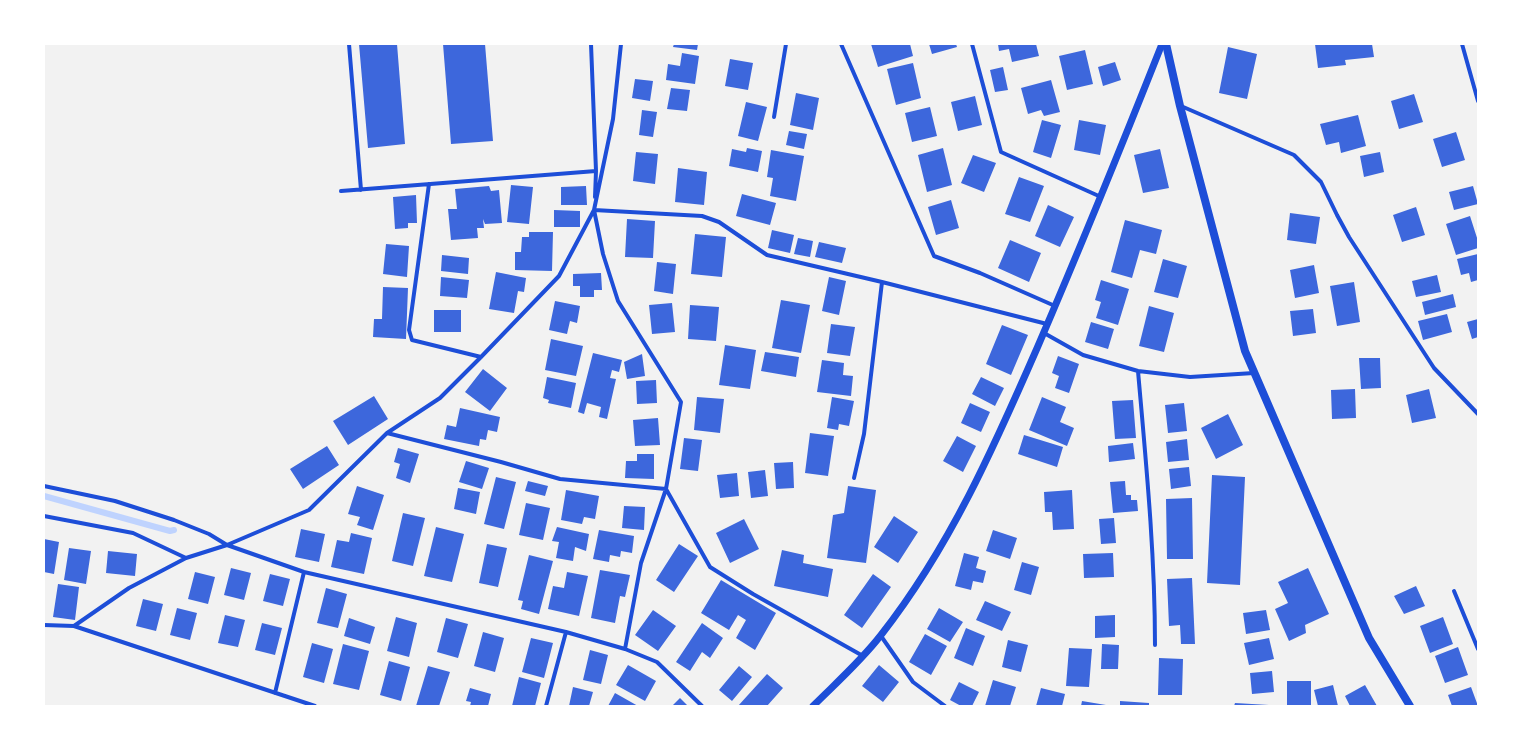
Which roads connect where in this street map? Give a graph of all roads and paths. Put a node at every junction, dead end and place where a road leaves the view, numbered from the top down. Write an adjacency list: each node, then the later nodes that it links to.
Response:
1 (349, 44): 15 (street)
2 (591, 44): 13 (street)
3 (620, 44): 18 (street)
4 (786, 44): 12 (street)
5 (841, 44): 20 (street)
6 (972, 44): 17 (street)
7 (1162, 44): 17 (street)
8 (1166, 44): 11 (main road)
9 (1462, 44): 10 (street)
10 (1478, 101)
11 (1180, 106): 25 (main road); 26 (street)
12 (774, 117)
13 (596, 171): 14 (street); 18 (street)
14 (429, 184): 15 (street); 23 (street)
15 (361, 190): 16 (street)
16 (341, 191)
17 (1101, 197): 20 (street)
18 (594, 210): 19 (street); 23 (street); 30 (street)
19 (882, 282): 21 (street); 28 (street)
20 (1055, 306): 21 (street)
21 (1047, 324): 22 (street)
22 (1044, 333): 24 (street); 39 (street)
23 (481, 358): 27 (street)
24 (1138, 371): 25 (street); 40 (street)
25 (1255, 373): 50 (main road)
26 (1478, 414)
27 (387, 433): 30 (street); 32 (street)
28 (854, 478)
29 (44, 486): 32 (street)
30 (666, 490): 41 (street); 43 (street)
31 (44, 516): 33 (street)
32 (227, 545): 33 (street); 34 (street)
33 (186, 558): 37 (street)
34 (304, 572): 38 (street); 44 (street)
35 (1454, 591): 42 (street)
36 (44, 625): 37 (street)
37 (74, 626): 44 (street)
38 (566, 632): 41 (street); 46 (street)
39 (881, 636): 43 (street); 49 (street)
40 (1155, 645)
41 (625, 649): 47 (street)
42 (1478, 649)
43 (864, 656): 48 (street)
44 (274, 693): 45 (street)
45 (315, 706)
46 (546, 706)
47 (702, 706)
48 (813, 706)
49 (945, 706)
50 (1410, 706)

